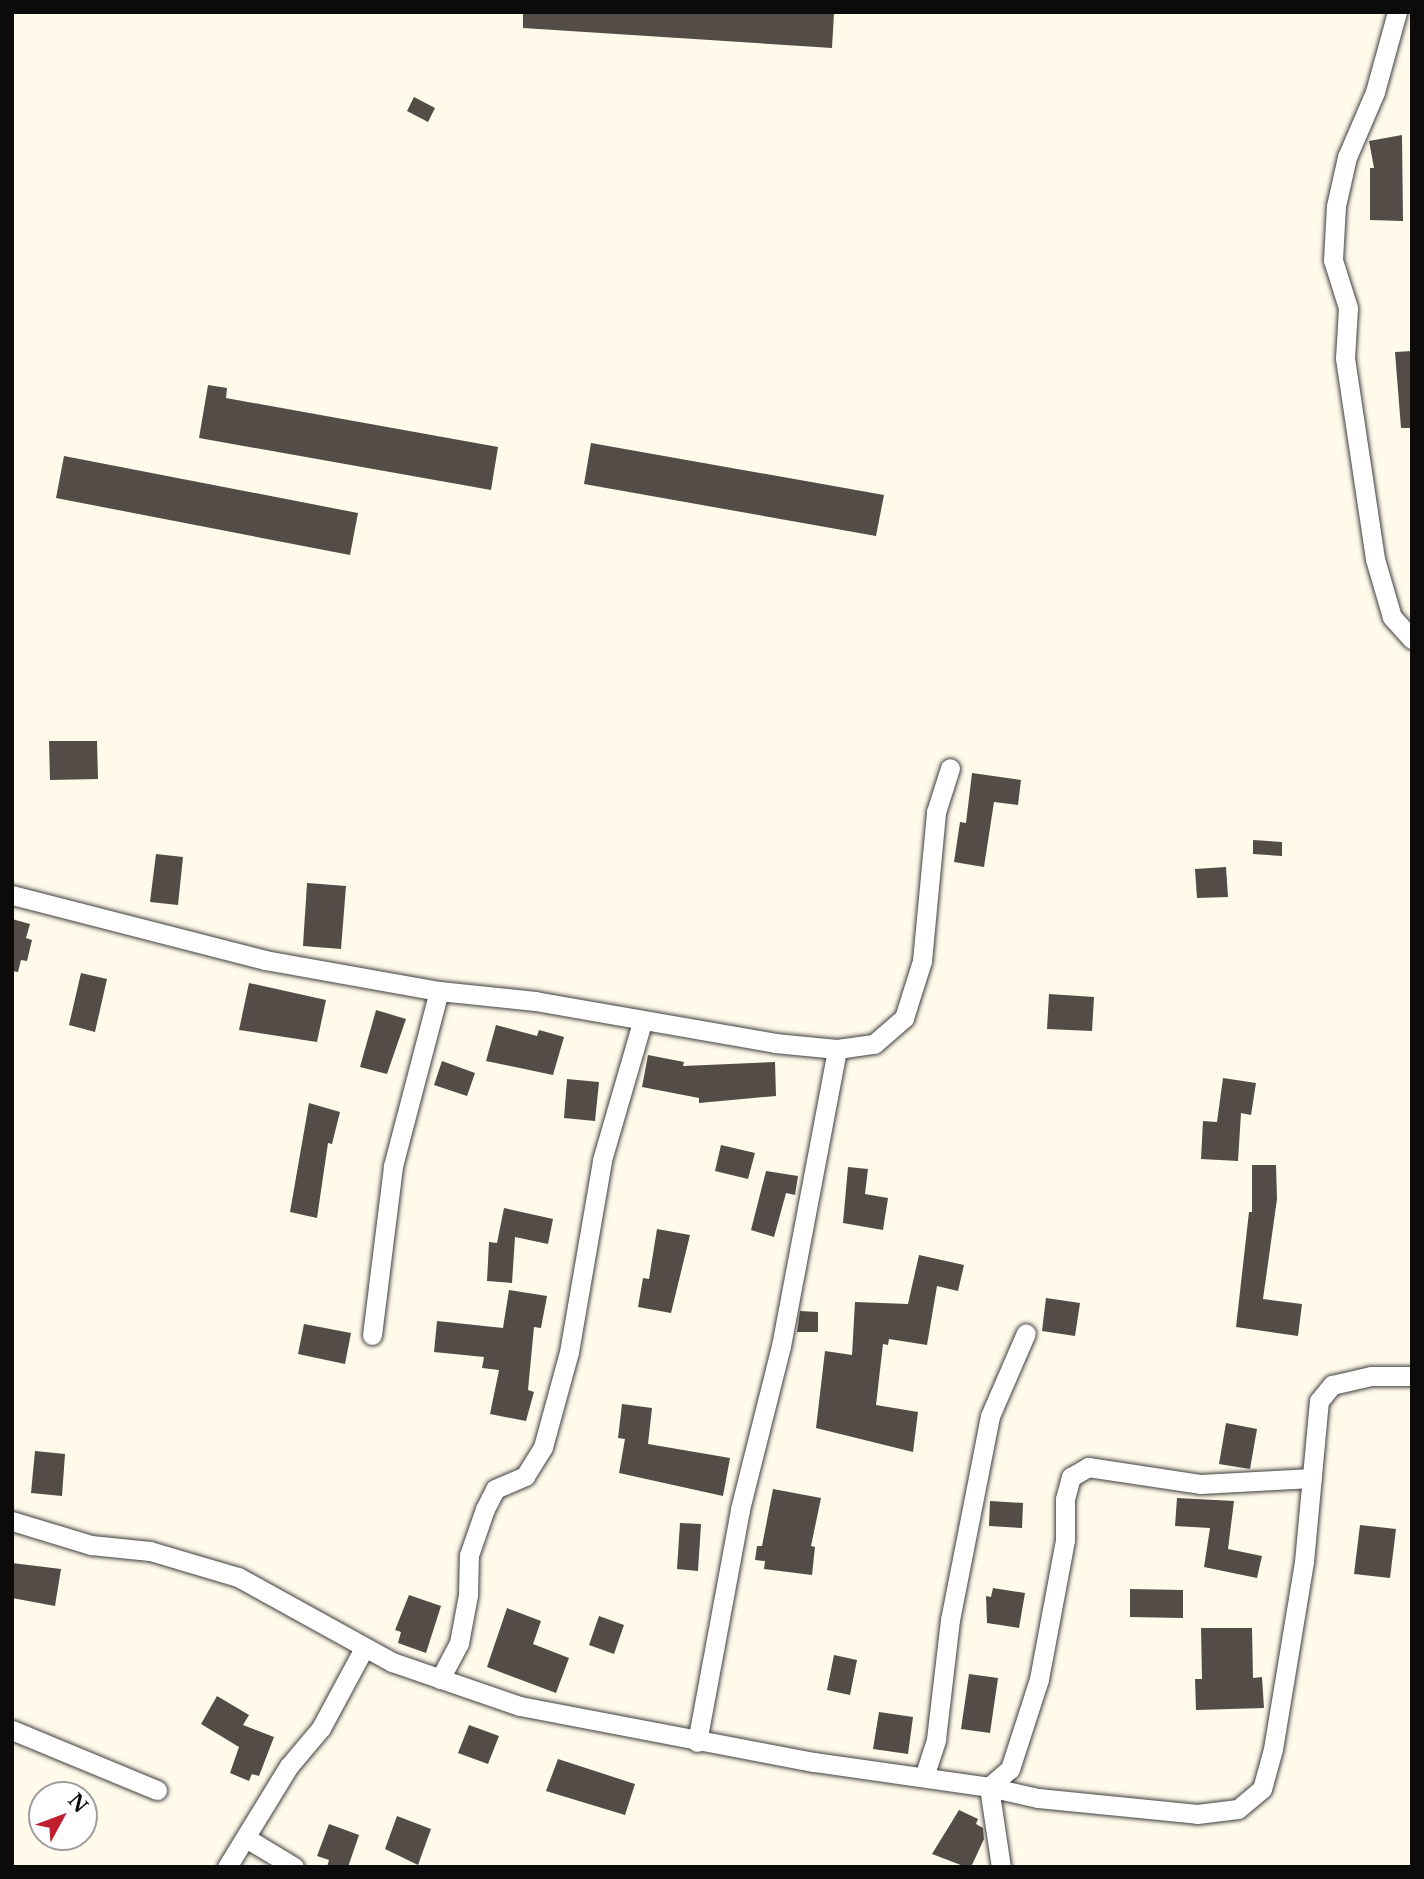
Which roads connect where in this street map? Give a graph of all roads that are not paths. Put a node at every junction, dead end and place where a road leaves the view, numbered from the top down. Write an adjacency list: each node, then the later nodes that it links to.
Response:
1 (1397, 12): 2 (street)
2 (1412, 639)
3 (950, 768): 7 (street)
4 (12, 895): 5 (street)
5 (439, 991): 6 (street); 9 (street)
6 (642, 1022): 7 (street); 14 (street)
7 (837, 1049): 16 (street)
8 (1026, 1333): 17 (street)
9 (372, 1335)
10 (1412, 1376): 11 (street)
11 (1312, 1479): 18 (street); 18 (street)
12 (12, 1521): 13 (street)
13 (364, 1648): 14 (street); 20 (street)
14 (440, 1679): 16 (street)
15 (12, 1730): 19 (street)
16 (696, 1742): 17 (street)
17 (924, 1777): 18 (street)
18 (989, 1787): 23 (street)
19 (156, 1790)
20 (246, 1838): 21 (street); 22 (street)
21 (228, 1867)
22 (294, 1867)
23 (1001, 1867)

